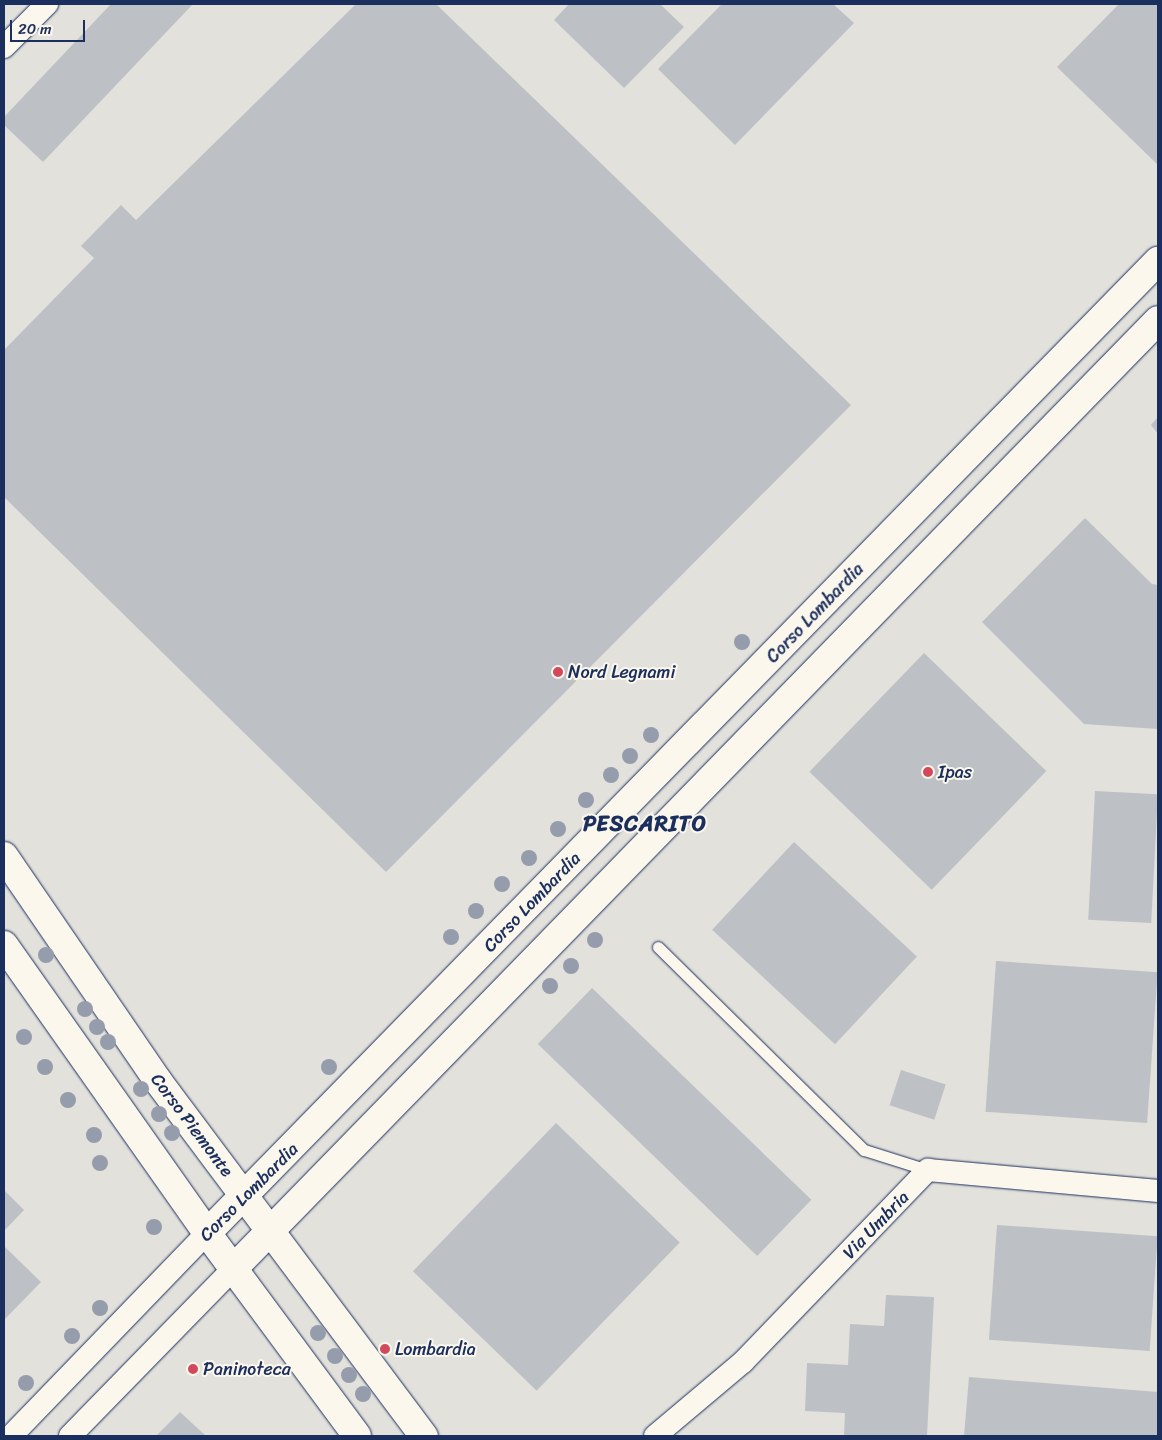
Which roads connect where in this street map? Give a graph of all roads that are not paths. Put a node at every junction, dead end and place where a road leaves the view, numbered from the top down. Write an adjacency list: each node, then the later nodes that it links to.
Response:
1 (46, 4): 2 (street)
2 (4, 47)
3 (1156, 269): 5 (street, Corso Lombardia)
4 (1158, 320): 6 (street)
5 (669, 762): 6 (street); 12 (street, Corso Lombardia)
6 (698, 791): 13 (street)
7 (4, 856): 12 (street, Corso Piemonte)
8 (4, 945): 14 (street)
9 (658, 947): 10 (lane)
10 (928, 1170): 11 (street); 20 (street, Via Umbria)
11 (1158, 1191)
12 (245, 1196): 13 (street, Corso Piemonte); 14 (street, Corso Lombardia)
13 (270, 1229): 15 (street); 19 (street, Corso Piemonte)
14 (207, 1233): 15 (street); 16 (street, Corso Lombardia)
15 (233, 1269): 17 (street); 18 (street)
16 (11, 1436)
17 (70, 1436)
18 (357, 1436)
19 (424, 1436)
20 (654, 1436)

